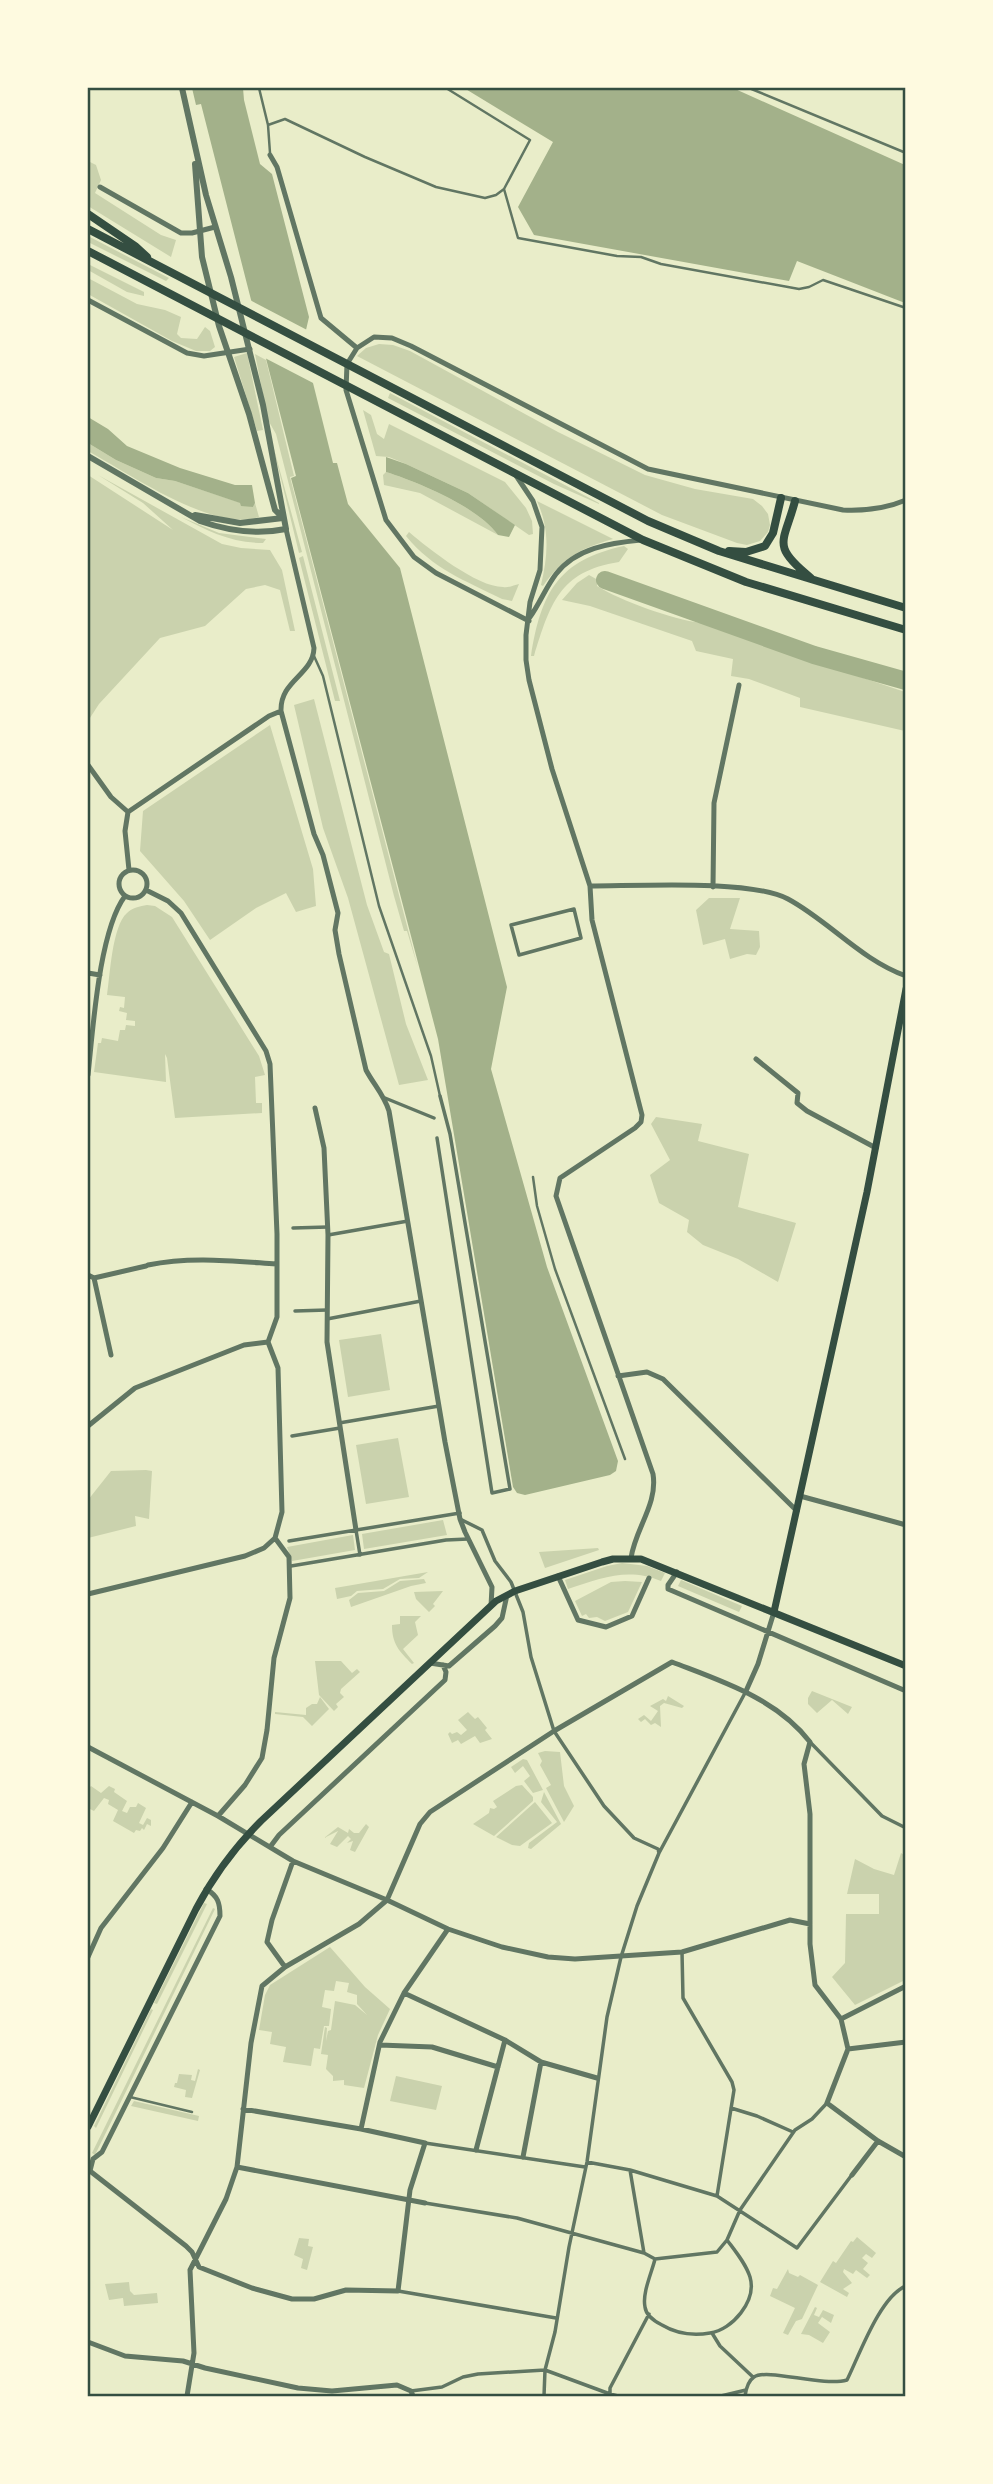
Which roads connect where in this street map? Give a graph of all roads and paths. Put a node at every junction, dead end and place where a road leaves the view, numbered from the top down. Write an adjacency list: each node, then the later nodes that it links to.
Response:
1 (182, 88): 6 (street)
2 (259, 88): 5 (lane)
3 (446, 88): 10 (lane)
4 (749, 88): 7 (lane)
5 (268, 125): 8 (lane); 10 (lane)
6 (194, 146): 12 (street); 14 (street)
7 (905, 153)
8 (270, 155): 19 (street)
9 (100, 187): 14 (street)
10 (504, 189): 18 (lane)
11 (88, 214): 16 (highway)
12 (215, 227): 14 (street); 20 (street)
13 (88, 229): 16 (highway)
14 (198, 231): 21 (street)
15 (88, 251): 23 (highway)
16 (155, 264): 31 (highway)
17 (88, 300): 21 (street)
18 (905, 308)
19 (357, 348): 24 (street); 34 (street)
20 (250, 349): 21 (street); 28 (street)
21 (228, 354): 28 (street)
22 (88, 456): 27 (street)
23 (513, 472): 30 (highway); 34 (street)
24 (781, 498): 26 (street); 31 (highway)
25 (905, 499): 26 (street)
26 (795, 501): 32 (highway)
27 (187, 513): 28 (street); 29 (street)
28 (283, 519): 29 (street)
29 (286, 529): 36 (street)
30 (643, 540): 34 (street); 35 (highway)
31 (719, 551): 32 (highway)
32 (817, 582): 33 (highway)
33 (905, 608)
34 (530, 619): 42 (street)
35 (905, 630)
36 (314, 656): 38 (street); 53 (lane)
37 (739, 685): 43 (street)
38 (281, 711): 40 (street); 54 (street)
39 (88, 765): 40 (street)
40 (128, 812): 41 (street)
41 (129, 870): 44 (street); 45 (street)
42 (590, 886): 43 (street); 72 (street)
43 (713, 887): 49 (street)
44 (146, 890): 45 (street); 64 (street)
45 (125, 896): 48 (street)
46 (511, 925): 46 (street)
47 (88, 973): 48 (street)
48 (100, 975): 52 (street)
49 (905, 976)
50 (905, 989): 58 (main road)
51 (756, 1059): 58 (street)
52 (88, 1075)
53 (440, 1096): 57 (street)
54 (385, 1098): 56 (street); 60 (street)
55 (315, 1108): 61 (street)
56 (434, 1118)
57 (437, 1138)
58 (876, 1147): 78 (main road)
59 (533, 1177): 77 (lane)
60 (408, 1221): 63 (street); 66 (street)
61 (328, 1227): 62 (street); 63 (street)
62 (293, 1228)
63 (328, 1235): 67 (street)
64 (276, 1264): 65 (street); 70 (street)
65 (91, 1277): 71 (street)
66 (421, 1301): 69 (street); 73 (street)
67 (327, 1310): 68 (street); 69 (street)
68 (295, 1311)
69 (327, 1319): 74 (street)
70 (268, 1342): 75 (street); 83 (street)
71 (111, 1355)
72 (618, 1376): 79 (street); 87 (street)
73 (439, 1406): 74 (street); 80 (street)
74 (339, 1425): 76 (street); 82 (street)
75 (88, 1426)
76 (292, 1436)
77 (625, 1459)
78 (800, 1496): 79 (main road); 81 (street)
79 (797, 1511): 95 (main road)
80 (460, 1516): 82 (street); 84 (street); 92 (street)
81 (905, 1525)
82 (356, 1530): 85 (street); 86 (street)
83 (275, 1538): 88 (street); 93 (street)
84 (468, 1539): 86 (street); 94 (street)
85 (289, 1541)
86 (360, 1555): 88 (street)
87 (631, 1558): 89 (main road); 90 (main road)
88 (290, 1568): 106 (street)
89 (677, 1572): 95 (main road); 96 (street)
90 (558, 1576): 91 (street); 92 (main road)
91 (649, 1578)
92 (511, 1593): 94 (main road); 98 (street); 102 (street)
93 (88, 1594)
94 (491, 1606): 97 (main road)
95 (774, 1612): 96 (street); 99 (main road)
96 (768, 1633): 100 (street); 101 (street)
97 (430, 1663): 98 (street); 108 (main road)
98 (443, 1665): 109 (street)
99 (905, 1666)
100 (746, 1691): 102 (street); 103 (street); 110 (street)
101 (905, 1691)
102 (554, 1731): 110 (street); 113 (street)
103 (810, 1742): 107 (street); 114 (street)
104 (88, 1747): 105 (street)
105 (192, 1802): 106 (street); 117 (street)
106 (218, 1816): 108 (street)
107 (905, 1828)
108 (249, 1833): 109 (street); 112 (main road)
109 (270, 1847): 111 (street)
110 (659, 1853): 118 (street)
111 (293, 1861): 113 (street); 119 (street)
112 (206, 1889): 130 (street); 135 (main road)
113 (387, 1900): 115 (street); 119 (street)
114 (810, 1924): 116 (street); 122 (street)
115 (448, 1929): 118 (street); 121 (street)
116 (682, 1952): 118 (street); 132 (street)
117 (88, 1957)
118 (621, 1957): 129 (street)
119 (285, 1967): 133 (street)
120 (905, 1986): 122 (street)
121 (404, 1993): 123 (street); 125 (street)
122 (841, 2019): 126 (street)
123 (505, 2040): 127 (street); 128 (street)
124 (905, 2042): 126 (street)
125 (380, 2045): 128 (street); 136 (street)
126 (848, 2049): 131 (street)
127 (541, 2062): 129 (street); 141 (street)
128 (498, 2067): 140 (street)
129 (597, 2078): 143 (street)
130 (130, 2097): 134 (lane); 155 (street)
131 (828, 2103): 137 (street); 138 (street)
132 (731, 2108): 137 (street); 147 (street)
133 (243, 2109): 136 (street); 144 (street)
134 (192, 2112)
135 (88, 2127)
136 (361, 2129): 139 (street)
137 (793, 2132): 150 (street)
138 (878, 2141): 142 (street); 146 (street)
139 (425, 2143): 140 (street); 148 (street)
140 (476, 2150): 141 (street)
141 (523, 2157): 143 (street)
142 (905, 2157)
143 (586, 2165): 145 (street); 151 (street)
144 (237, 2167): 148 (street); 155 (street)
145 (630, 2170): 147 (street); 153 (street)
146 (852, 2175): 150 (street)
147 (717, 2196): 150 (street)
148 (410, 2200): 149 (street); 157 (street)
149 (425, 2203): 151 (street)
150 (740, 2210): 152 (street)
151 (572, 2232): 153 (street); 159 (street)
152 (727, 2240): 154 (street); 160 (street)
153 (644, 2253): 154 (street)
154 (655, 2259): 158 (street)
155 (195, 2260): 157 (street); 162 (street)
156 (905, 2286): 164 (street)
157 (398, 2291): 159 (street)
158 (649, 2314): 160 (street); 167 (street)
159 (556, 2318): 163 (street)
160 (712, 2333): 164 (street)
161 (88, 2342): 162 (street)
162 (193, 2363): 166 (street); 168 (street)
163 (545, 2370): 166 (street); 167 (street); 169 (street)
164 (753, 2377): 165 (street)
165 (746, 2390): 171 (street); 172 (street)
166 (412, 2393)
167 (610, 2394): 170 (street)
168 (187, 2396)
169 (544, 2396)
170 (618, 2396)
171 (721, 2396)
172 (745, 2396)

